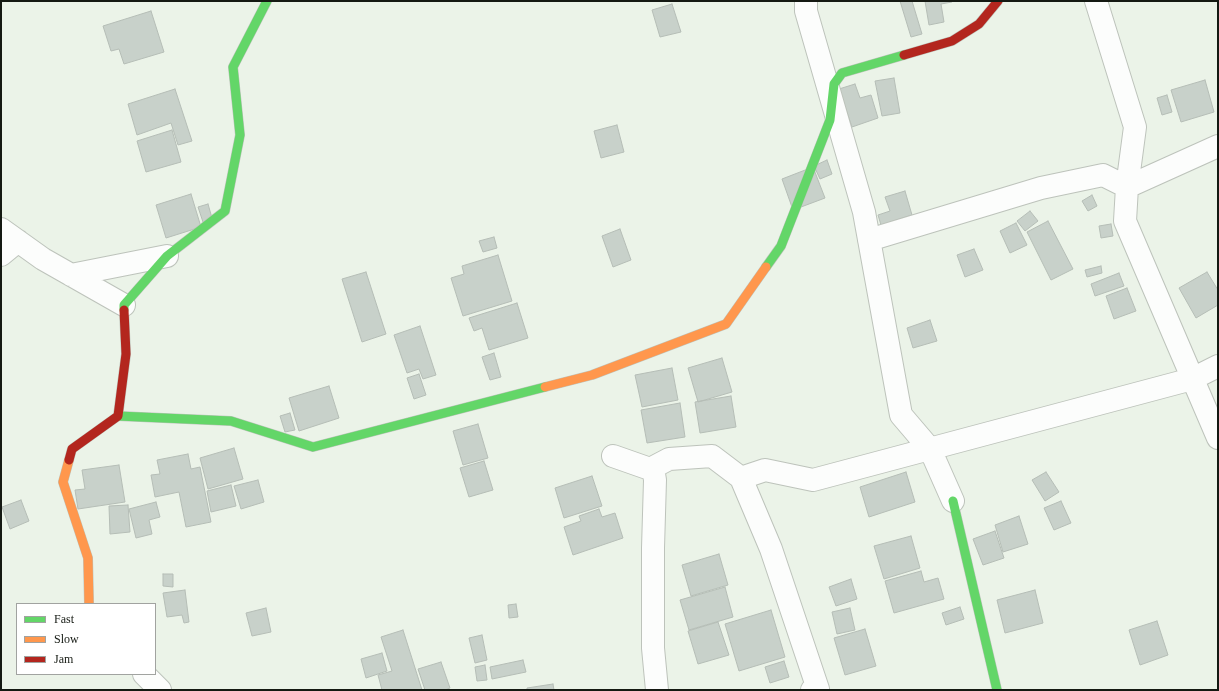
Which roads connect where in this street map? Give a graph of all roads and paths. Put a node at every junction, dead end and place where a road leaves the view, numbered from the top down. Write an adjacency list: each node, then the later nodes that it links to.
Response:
1 (267, 1): 11 (street)
2 (806, 1): 5 (street)
3 (998, 1): 5 (street)
4 (1096, 1): 7 (street)
5 (832, 101): 9 (street); 16 (street)
6 (1218, 146): 7 (street)
7 (1127, 187): 9 (street); 15 (street)
8 (10, 235): 10 (street); 12 (street)
9 (868, 240): 18 (street)
10 (1, 256)
11 (167, 256): 12 (street); 13 (street)
12 (72, 275): 13 (street)
13 (124, 305): 16 (street)
14 (1218, 366): 15 (street)
15 (1192, 379): 17 (street); 18 (street)
16 (118, 416): 23 (street)
17 (1218, 438)
18 (930, 449): 21 (street); 22 (street)
19 (613, 456): 20 (street)
20 (650, 469): 21 (street); 26 (street)
21 (741, 478): 27 (street)
22 (954, 501): 28 (street)
23 (89, 603)
24 (145, 675): 25 (street)
25 (160, 690)
26 (657, 690)
27 (812, 690)
28 (997, 690)

